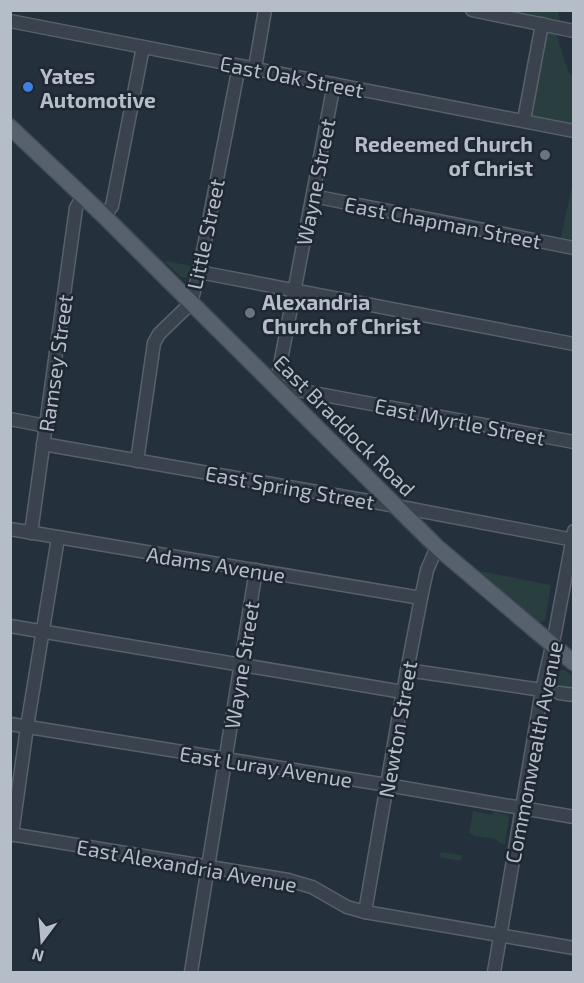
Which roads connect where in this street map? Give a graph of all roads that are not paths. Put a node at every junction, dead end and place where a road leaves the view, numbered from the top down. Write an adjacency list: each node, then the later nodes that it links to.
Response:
1 (265, 10): 8 (street)
2 (472, 10): 4 (street)
3 (10, 21): 6 (street, East Oak Street)
4 (542, 24): 5 (street); 10 (street)
5 (573, 31)
6 (143, 47): 7 (street, East Oak Street); 15 (street)
7 (239, 66): 8 (street, East Oak Street); 17 (street, Little Street)
8 (255, 68): 9 (street, East Oak Street)
9 (334, 84): 10 (street, East Oak Street); 14 (street, Wayne Street)
10 (524, 120): 12 (street, East Oak Street)
11 (10, 127): 13 (main road, East Braddock Road)
12 (573, 130)
13 (84, 196): 15 (main road, East Braddock Road); 23 (street, Ramsey Street)
14 (313, 196): 16 (street, East Chapman Street); 18 (street, Wayne Street)
15 (104, 216): 19 (main road, East Braddock Road)
16 (573, 248)
17 (199, 272): 18 (street); 19 (street, Little Street)
18 (294, 291): 20 (street); 21 (street, Wayne Street)
19 (191, 303): 21 (main road, East Braddock Road); 26 (street, Little Street)
20 (573, 344)
21 (276, 386): 24 (street, East Myrtle Street); 27 (main road, East Braddock Road)
22 (10, 419): 23 (street)
23 (46, 426): 25 (street, Ramsey Street)
24 (573, 442)
25 (43, 444): 26 (street, East Spring Street); 29 (street, Ramsey Street)
26 (137, 460): 27 (street, East Spring Street)
27 (396, 506): 30 (street, East Spring Street); 32 (main road, East Braddock Road)
28 (10, 530): 29 (street, Adams Avenue)
29 (31, 533): 31 (street, Adams Avenue)
30 (573, 537): 37 (street, Commonwealth Avenue)
31 (58, 538): 33 (street, Adams Avenue); 36 (street)
32 (437, 547): 34 (street, Newton Street); 37 (main road, East Braddock Road)
33 (256, 570): 34 (street, Adams Avenue); 39 (street, Wayne Street)
34 (421, 598): 40 (street, Newton Street)
35 (10, 626): 36 (street)
36 (43, 631): 39 (street); 46 (street)
37 (553, 646): 38 (main road, East Braddock Road); 41 (street, Commonwealth Avenue)
38 (572, 661)
39 (240, 664): 42 (street); 47 (street, Wayne Street)
40 (407, 670): 41 (street); 42 (street, Newton Street)
41 (542, 690): 49 (street, Commonwealth Avenue)
42 (403, 692): 48 (street, Newton Street)
43 (559, 693): 44 (street)
44 (573, 695)
45 (10, 724): 46 (street, East Luray Avenue)
46 (27, 727): 47 (street, East Luray Avenue); 51 (street)
47 (225, 759): 48 (street, East Luray Avenue); 52 (street, Wayne Street)
48 (387, 785): 49 (street, East Luray Avenue); 53 (street, Newton Street)
49 (522, 808): 50 (street, East Luray Avenue); 54 (street, Commonwealth Avenue)
50 (573, 817)
51 (11, 834): 52 (street, East Alexandria Avenue)
52 (208, 867): 53 (street, East Alexandria Avenue); 56 (street, Wayne Street)
53 (365, 912): 54 (street, East Alexandria Avenue)
54 (500, 935): 55 (street, East Alexandria Avenue); 57 (street, Commonwealth Avenue)
55 (573, 948)
56 (191, 972)
57 (494, 972)

